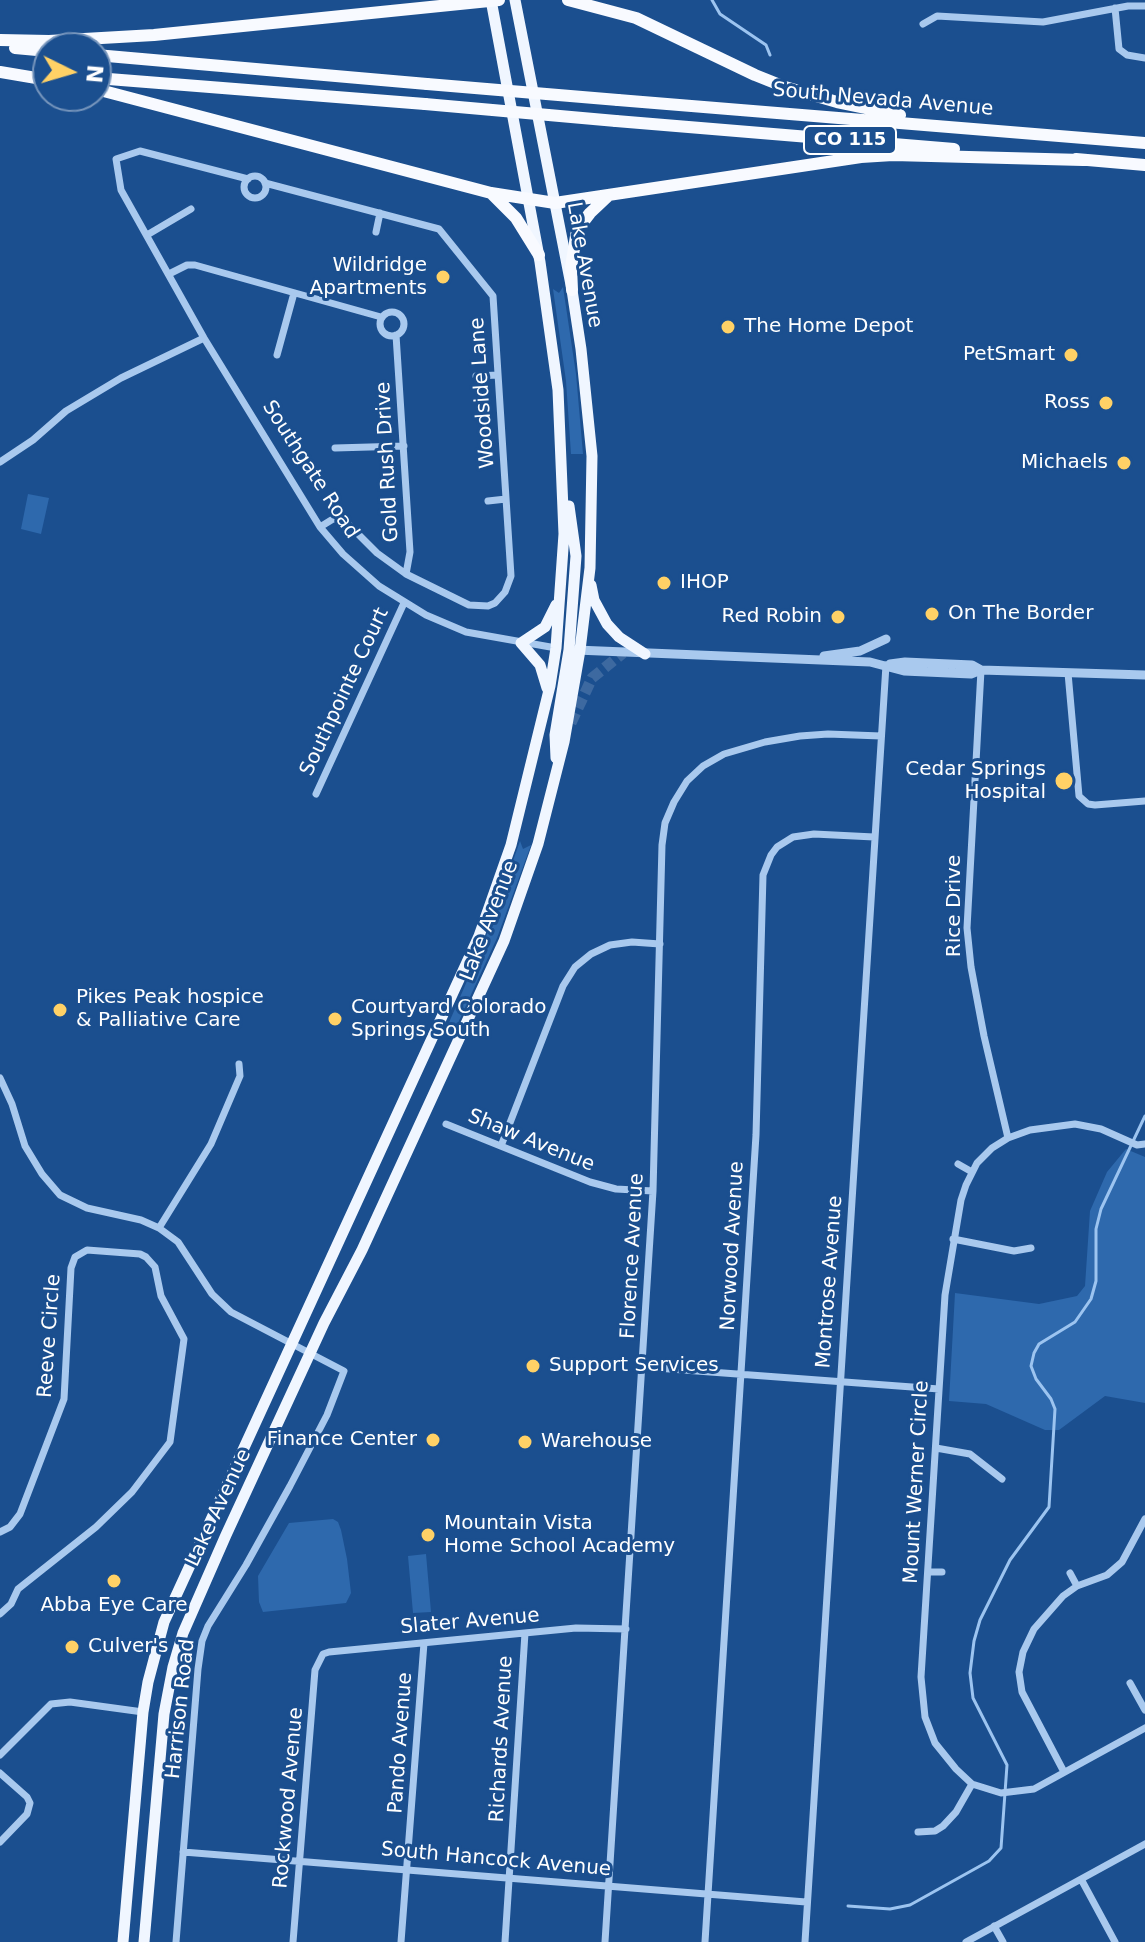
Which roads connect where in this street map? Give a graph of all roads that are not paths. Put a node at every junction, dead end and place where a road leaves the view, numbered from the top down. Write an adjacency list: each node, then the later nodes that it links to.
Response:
1 (491, 0): 2 (highway); 5 (highway); 26 (main road, Lake Avenue)
2 (499, 0)
3 (515, 0): 27 (main road, Lake Avenue)
4 (568, 0): 18 (highway)
5 (434, 3): 9 (highway)
6 (1145, 6): 7 (street)
7 (1115, 8): 8 (street); 12 (street)
8 (923, 24)
9 (0, 43): 10 (highway)
10 (32, 48)
11 (112, 56): 18 (highway, South Nevada Avenue / CO 115, bridge)
12 (1145, 58)
13 (0, 71): 14 (highway); 15 (highway)
14 (32, 73)
15 (32, 77)
16 (112, 79): 20 (highway, CO 115, bridge)
17 (112, 93): 24 (highway)
18 (970, 127): 19 (highway, South Nevada Avenue / CO 115)
19 (1145, 143)
20 (1083, 160): 21 (highway, CO 115); 25 (highway)
21 (1145, 165)
22 (248, 179): 23 (street); 23 (street); 31 (street, Southgate Road)
23 (265, 183): 29 (street, Woodside Lane)
24 (491, 193): 26 (highway); 32 (highway)
25 (608, 196): 27 (highway); 34 (highway)
26 (529, 200): 27 (highway); 32 (main road, Lake Avenue)
27 (555, 203): 34 (main road, Lake Avenue)
28 (191, 209): 31 (street)
29 (380, 213): 30 (street); 40 (street, Woodside Lane)
30 (376, 232)
31 (147, 235): 33 (street, Southgate Road)
32 (539, 255): 45 (main road, Lake Avenue)
33 (169, 274): 35 (street); 38 (street, Southgate Road)
34 (572, 290): 50 (main road, Lake Avenue)
35 (294, 293): 36 (street); 39 (street)
36 (381, 317): 37 (street); 37 (street)
37 (396, 335): 42 (street, Gold Rush Drive)
38 (204, 338): 44 (street); 48 (street, Southgate Road)
39 (277, 355)
40 (498, 375): 41 (street); 46 (street, Woodside Lane)
41 (476, 376)
42 (404, 446): 43 (street); 49 (street, Gold Rush Drive)
43 (335, 448)
44 (0, 462)
45 (563, 482): 51 (main road, Lake Avenue); 55 (main road)
46 (506, 499): 47 (street); 49 (street, Woodside Lane)
47 (488, 501)
48 (320, 527): 49 (street, Gold Rush Drive); 52 (street, Southgate Road)
49 (406, 574)
50 (589, 576): 55 (main road, Lake Avenue); 56 (main road)
51 (560, 590): 54 (main road); 55 (main road, Lake Avenue)
52 (404, 603): 54 (street, Southgate Road); 64 (street, Southpointe Court)
53 (886, 639): 57 (street)
54 (521, 643): 55 (street, Southgate Road); 62 (main road)
55 (568, 649): 56 (street, Southgate Road); 62 (main road, Lake Avenue); 81 (main road, Lake Avenue)
56 (645, 654): 57 (street, Southgate Road)
57 (801, 660): 58 (street, Southgate Road)
58 (886, 665): 59 (street, Southgate Road); 63 (street, Montrose Avenue)
59 (981, 670): 60 (street, Southgate Road); 71 (street, Rice Drive)
60 (1068, 673): 61 (street, Southgate Road); 65 (street)
61 (1145, 675)
62 (548, 696): 80 (main road, Lake Avenue)
63 (881, 736): 66 (street, Montrose Avenue); 67 (street, Florence Avenue)
64 (316, 794)
65 (1145, 801)
66 (874, 837): 83 (street, Norwood Avenue); 84 (street, Montrose Avenue)
67 (660, 944): 73 (street); 76 (street, Florence Avenue)
68 (239, 1064): 77 (street)
69 (0, 1078): 77 (street)
70 (446, 1124): 73 (street, Shaw Avenue)
71 (1008, 1138): 72 (street, Mount Werner Circle); 75 (street, Mount Werner Circle)
72 (1141, 1144)
73 (501, 1146): 76 (street, Shaw Avenue)
74 (958, 1164): 75 (street)
75 (972, 1172): 78 (street, Mount Werner Circle)
76 (653, 1191): 82 (street, Florence Avenue)
77 (159, 1228): 80 (street)
78 (953, 1239): 79 (street); 85 (street, Mount Werner Circle)
79 (1031, 1248)
80 (291, 1344): 81 (street); 102 (main road, Lake Avenue)
81 (311, 1353): 113 (street, Harrison Road); 123 (main road, Lake Avenue)
82 (643, 1367): 83 (street); 96 (street, Florence Avenue)
83 (742, 1374): 84 (street); 119 (street, Norwood Avenue)
84 (839, 1382): 85 (street); 120 (street, Montrose Avenue)
85 (939, 1389): 86 (street, Mount Werner Circle)
86 (936, 1448): 87 (street); 91 (street, Mount Werner Circle)
87 (1002, 1479)
88 (1145, 1519): 89 (street)
89 (1143, 1530): 94 (street)
90 (0, 1532): 95 (street, Reeve Circle)
91 (928, 1572): 92 (street); 104 (street, Mount Werner Circle)
92 (942, 1572)
93 (1070, 1573): 94 (street)
94 (1077, 1586): 107 (street)
95 (0, 1614)
96 (626, 1629): 97 (street, Slater Avenue); 118 (street, Florence Avenue)
97 (525, 1633): 98 (street, Slater Avenue); 116 (street, Richards Avenue)
98 (424, 1643): 99 (street, Slater Avenue); 115 (street, Pando Avenue)
99 (319, 1658): 114 (street, Rockwood Avenue)
100 (1130, 1683): 101 (street)
101 (1145, 1710)
102 (143, 1712): 106 (street); 122 (main road, Lake Avenue)
103 (1145, 1728): 107 (street, Mount Werner Circle)
104 (929, 1731): 105 (street); 109 (street, Mount Werner Circle)
105 (919, 1736)
106 (0, 1755)
107 (1064, 1772): 109 (street, Mount Werner Circle)
108 (0, 1773): 111 (street)
109 (972, 1784): 110 (street)
110 (918, 1832)
111 (0, 1842)
112 (1145, 1844): 117 (street)
113 (183, 1852): 114 (street, South Hancock Avenue); 124 (street, Harrison Road)
114 (300, 1861): 115 (street, South Hancock Avenue); 125 (street, Rockwood Avenue)
115 (407, 1869): 116 (street, South Hancock Avenue); 126 (street, Pando Avenue)
116 (510, 1877): 118 (street, South Hancock Avenue); 127 (street, Richards Avenue)
117 (1081, 1879): 121 (street); 133 (street)
118 (610, 1886): 119 (street, South Hancock Avenue); 128 (street, Florence Avenue)
119 (709, 1893): 120 (street, South Hancock Avenue); 129 (street, Norwood Avenue)
120 (806, 1902): 130 (street, Montrose Avenue)
121 (994, 1926): 131 (street); 132 (street)
122 (123, 1942)
123 (144, 1942)
124 (176, 1942)
125 (293, 1942)
126 (401, 1942)
127 (505, 1942)
128 (605, 1942)
129 (705, 1942)
130 (805, 1942)
131 (966, 1942)
132 (1003, 1942)
133 (1115, 1942)

